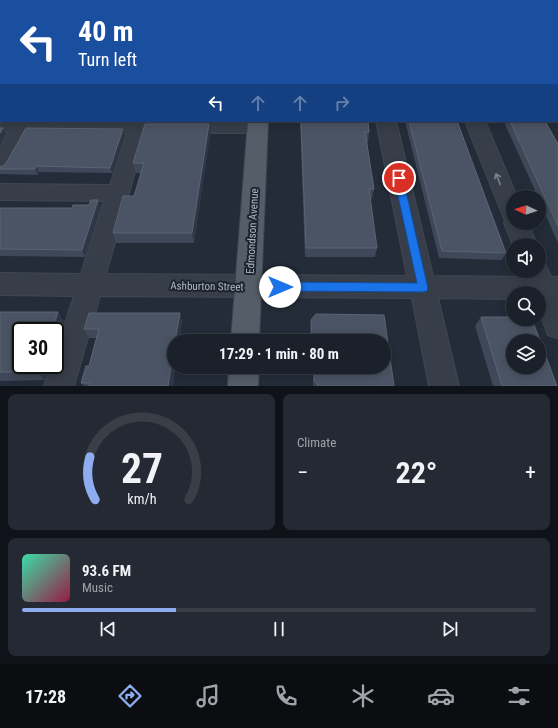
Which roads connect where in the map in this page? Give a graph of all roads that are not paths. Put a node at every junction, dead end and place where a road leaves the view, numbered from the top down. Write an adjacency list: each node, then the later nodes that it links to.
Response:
1 (386, 122): 15 (street)
2 (474, 122): 10 (street, one-way to 2)
3 (23, 124): 4 (street); 6 (street); 7 (street)
4 (139, 124): 5 (street); 9 (street)
5 (258, 124): 14 (main road, Edmondson Avenue)
6 (0, 126)
7 (0, 165)
8 (0, 192): 9 (street)
9 (118, 193): 13 (street)
10 (506, 198)
11 (545, 283): 15 (street, Ashburton Street); 16 (street)
12 (0, 284): 13 (street, Ashburton Street)
13 (90, 285): 14 (street, Ashburton Street); 19 (street)
14 (248, 287): 15 (street, Ashburton Street); 17 (main road, Edmondson Avenue)
15 (423, 288): 21 (street)
16 (558, 326)
17 (246, 334)
18 (244, 374): 20 (main road)
19 (59, 386)
20 (243, 386)
21 (444, 386)

